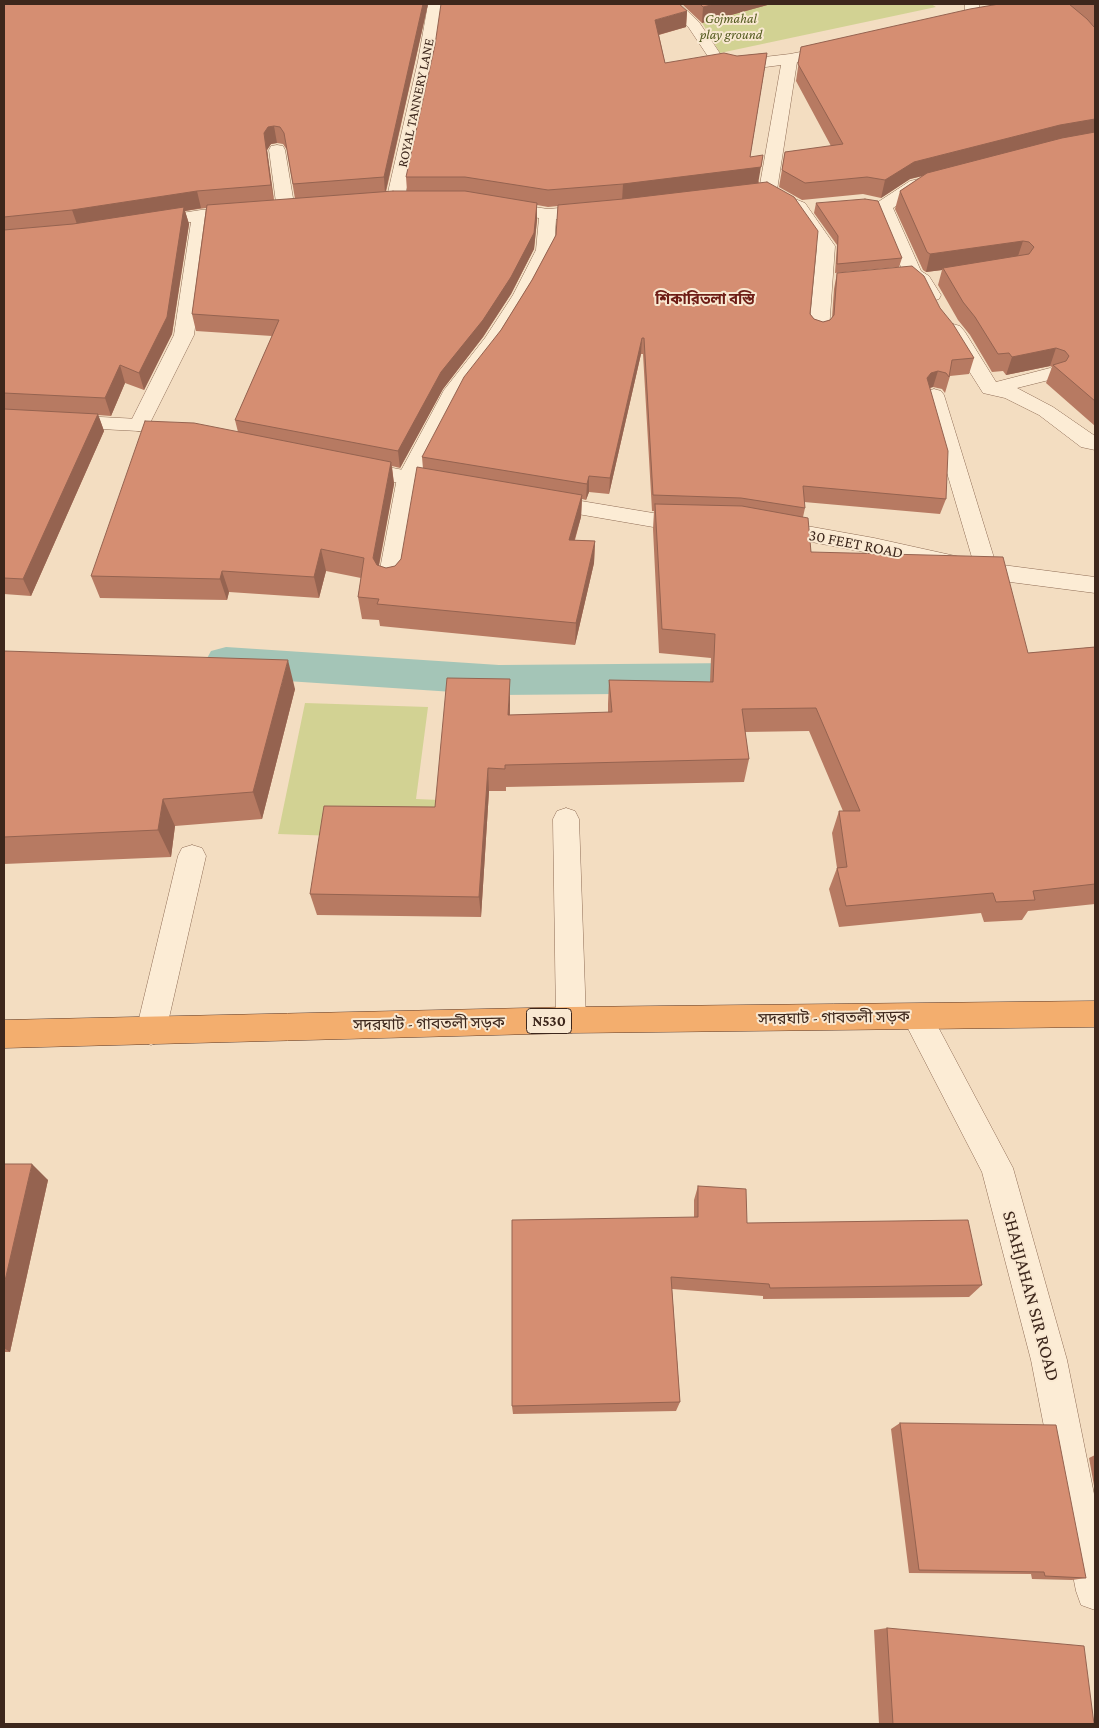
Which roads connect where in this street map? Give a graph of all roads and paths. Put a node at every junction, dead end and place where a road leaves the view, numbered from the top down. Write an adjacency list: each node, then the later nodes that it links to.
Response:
1 (435, 4): 7 (street, ROYAL TANNERY LANE)
2 (672, 4): 4 (street)
3 (855, 45): 4 (street)
4 (790, 59): 12 (street)
5 (276, 150): 15 (street)
6 (944, 178): 21 (street)
7 (395, 201): 8 (street); 9 (street)
8 (413, 201)
9 (375, 203)
10 (485, 204): 16 (street)
11 (818, 205): 12 (street)
12 (799, 207): 19 (street)
13 (306, 208): 15 (street)
14 (613, 209): 16 (street)
15 (286, 210): 17 (street)
16 (548, 214): 28 (street)
17 (201, 215): 18 (street); 24 (street)
18 (135, 226)
19 (818, 330)
20 (1050, 374): 21 (street)
21 (990, 389): 26 (street)
22 (934, 395): 33 (street)
23 (4, 418): 24 (street)
24 (140, 425): 25 (street)
25 (202, 438)
26 (1095, 443)
27 (333, 464): 28 (street)
28 (408, 478): 29 (street); 34 (street)
29 (469, 490)
30 (526, 499): 31 (street)
31 (708, 522)
32 (748, 524): 33 (street, 30 FEET ROAD)
33 (988, 571): 35 (street, 30 FEET ROAD)
34 (390, 580)
35 (1095, 585)
36 (566, 819): 40 (street)
37 (192, 856): 41 (street)
38 (1095, 1014): 39 (highway, সদরঘাট - গাবতলী সড়ক / N530)
39 (917, 1018): 40 (highway, সদরঘাট - গাবতলী সড়ক / N530); 43 (street, SHAHJAHAN SIR ROAD)
40 (570, 1020): 41 (highway, সদরঘাট - গাবতলী সড়ক / N530)
41 (151, 1031): 42 (highway, সদরঘাট - গাবতলী সড়ক / N530)
42 (4, 1034)
43 (1095, 1591)

